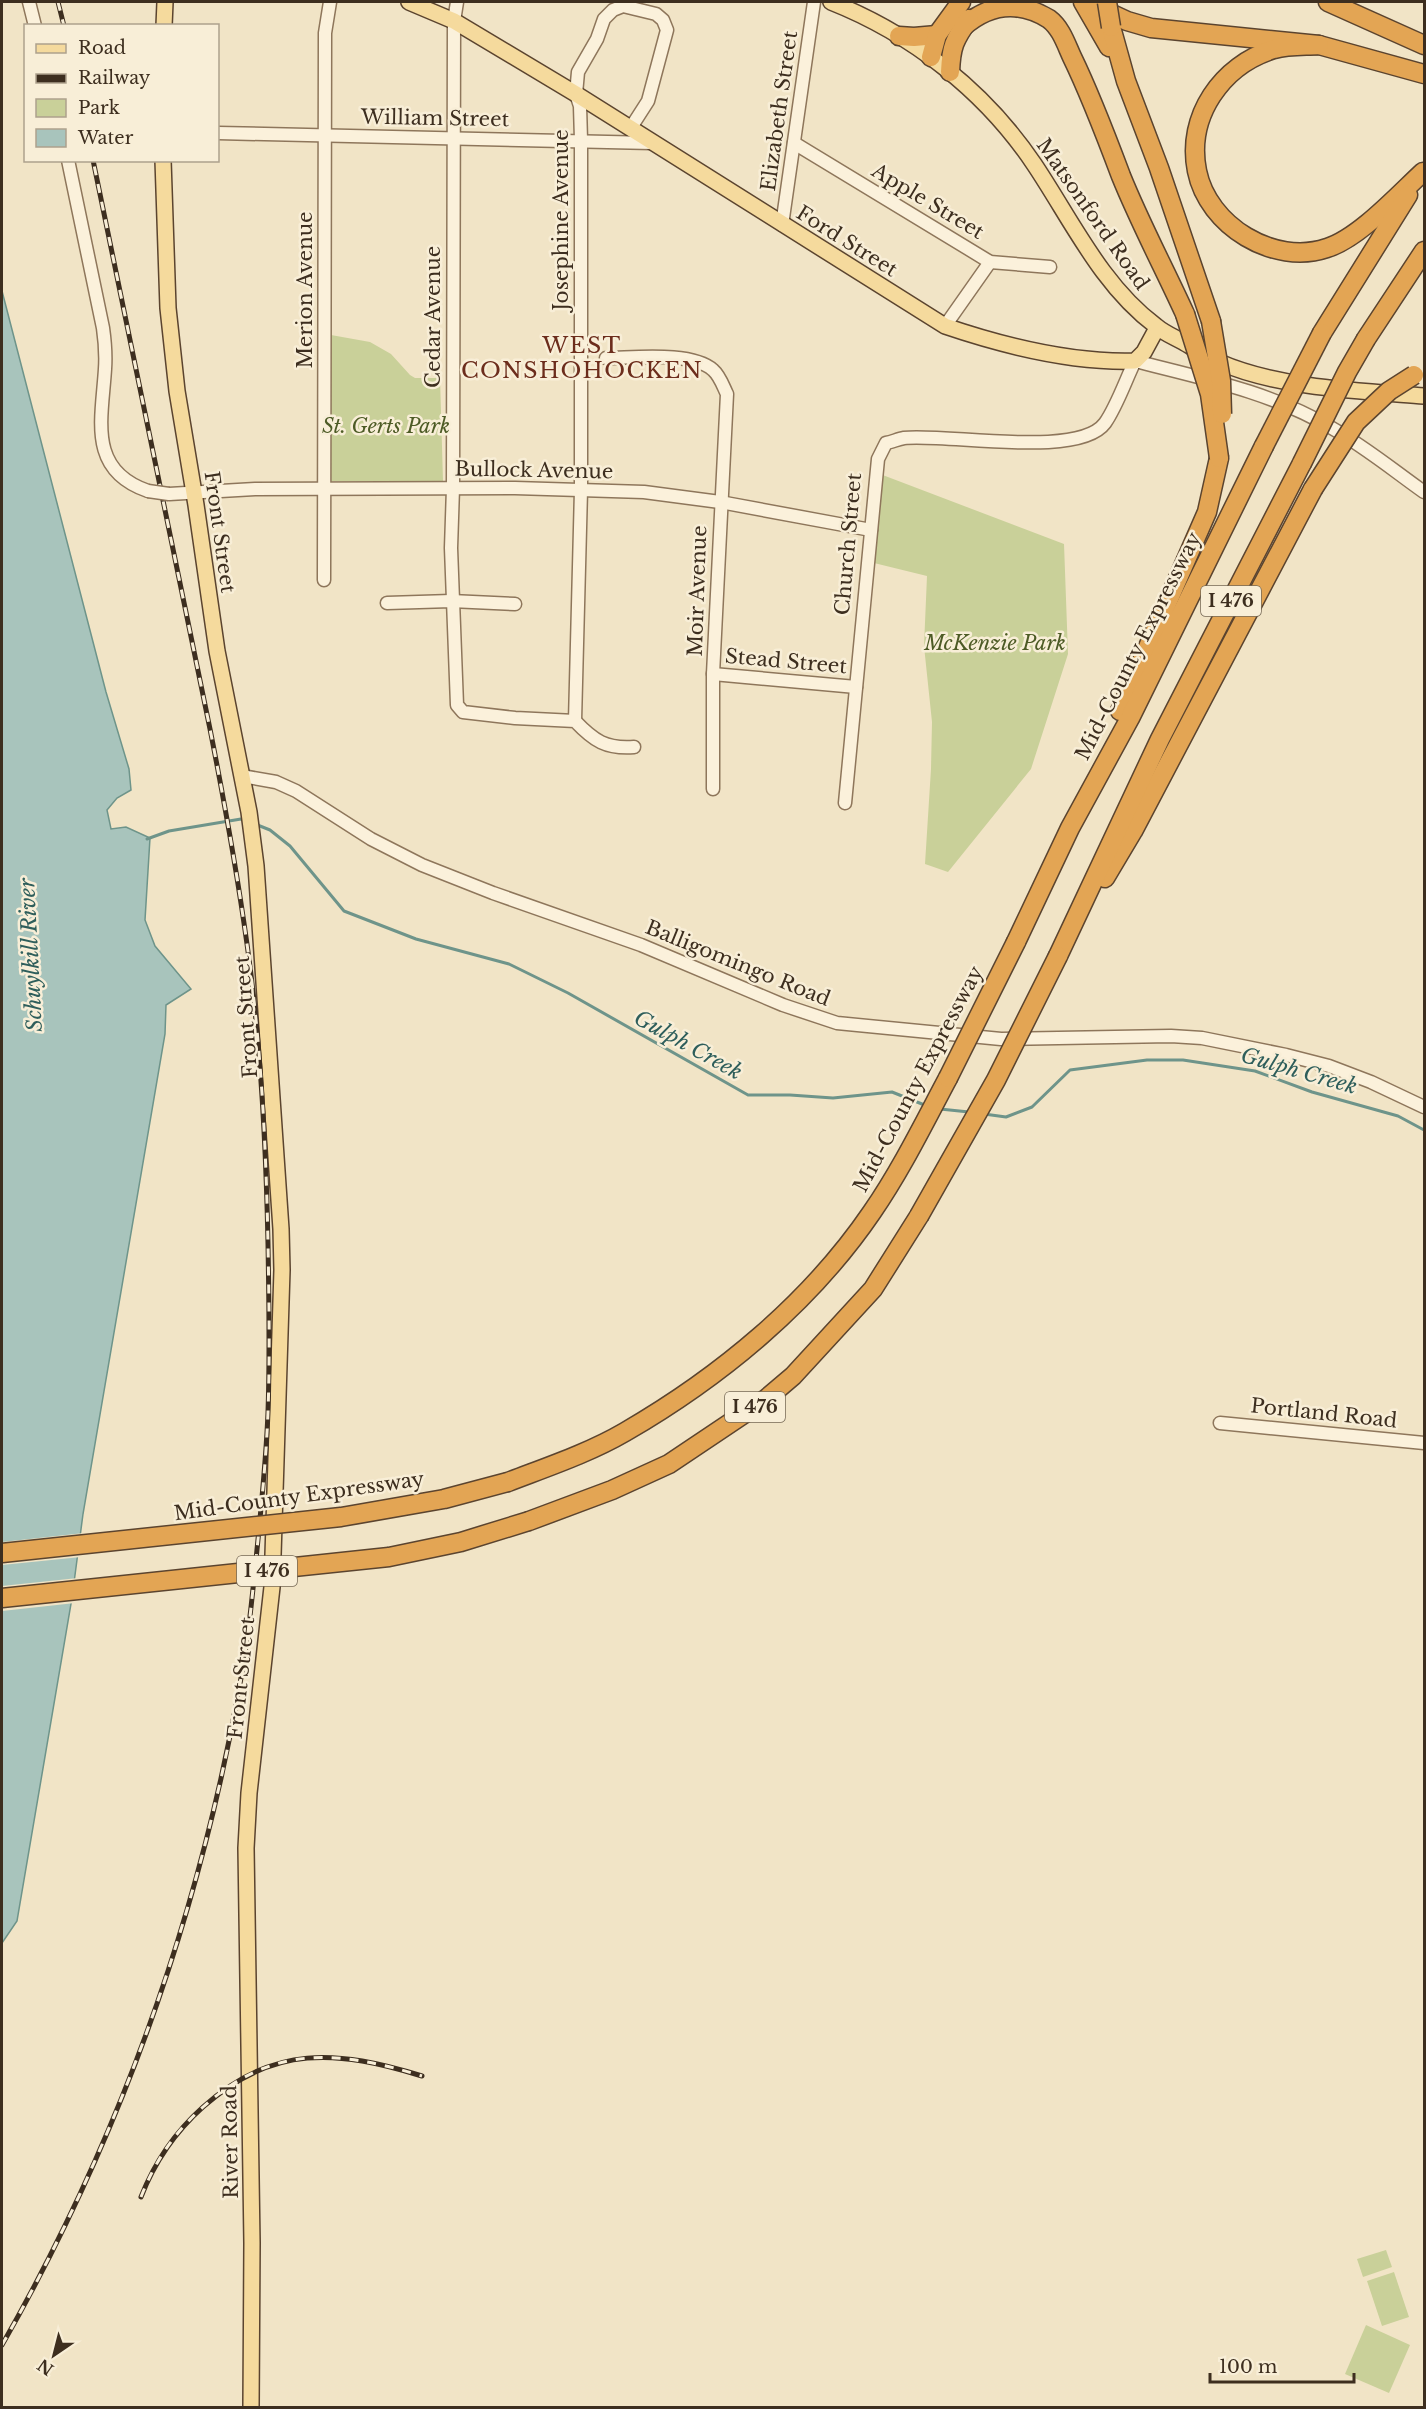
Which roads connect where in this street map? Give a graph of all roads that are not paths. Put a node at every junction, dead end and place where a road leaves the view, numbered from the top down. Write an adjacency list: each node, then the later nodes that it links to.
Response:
1 (28, 2): 15 (street)
2 (165, 2): 16 (main road)
3 (330, 2): 29 (street, Merion Avenue)
4 (409, 2): 14 (main road, Ford Street)
5 (457, 2): 14 (street, Cedar Avenue)
6 (814, 2): 33 (street, Elizabeth Street)
7 (961, 2): 18 (highway)
8 (981, 2): 18 (highway)
9 (1085, 2): 17 (highway); 21 (highway)
10 (1107, 2): 17 (highway, bridge)
11 (1328, 2): 13 (highway)
12 (835, 3): 19 (main road, Matsonford Road)
13 (1347, 12): 20 (highway); 22 (highway)
14 (454, 21): 26 (main road, Ford Street); 30 (street, Cedar Avenue)
15 (34, 24)
16 (164, 24)
17 (1103, 24): 47 (highway, bridge)
18 (951, 34): 19 (highway); 23 (highway); 24 (highway); 47 (highway, bridge)
19 (899, 36): 23 (main road, Matsonford Road)
20 (1425, 39)
21 (1319, 45): 25 (highway); 36 (highway)
22 (1425, 45)
23 (931, 57): 24 (main road, Matsonford Road)
24 (950, 72): 42 (main road, Matsonford Road)
25 (1425, 74)
26 (576, 94): 27 (main road, Ford Street); 27 (street, Josephine Avenue); 31 (street, Josephine Avenue)
27 (630, 129): 32 (main road, Ford Street)
28 (219, 133): 29 (street, William Street)
29 (325, 135): 30 (street, William Street); 49 (street, Merion Avenue)
30 (453, 138): 31 (street, William Street); 48 (street, Cedar Avenue)
31 (581, 140): 32 (street, William Street); 50 (street, Josephine Avenue)
32 (652, 143): 37 (main road, Ford Street)
33 (794, 143): 37 (street, Elizabeth Street); 39 (street, Apple Street)
34 (68, 162): 52 (street, Bullock Avenue, bridge)
35 (163, 162): 52 (main road, Front Street)
36 (1424, 171): 66 (highway, Mid-County Expressway / I 476, bridge)
37 (782, 225): 41 (main road, Ford Street)
38 (1425, 251): 67 (highway, I 476, bridge)
39 (990, 262): 40 (street, Apple Street); 41 (street)
40 (1050, 267)
41 (945, 326): 44 (main road, Ford Street)
42 (1157, 328): 44 (main road, Church Street); 46 (main road, Matsonford Road)
43 (606, 358): 53 (street, Moir Avenue)
44 (1135, 361): 51 (street, Ford Street); 54 (street, Church Street)
45 (1419, 372): 67 (highway, bridge)
46 (1425, 396)
47 (1219, 458): 66 (highway)
48 (453, 488): 49 (street, Bullock Avenue); 50 (street, Bullock Avenue); 56 (street, Cedar Avenue)
49 (324, 489): 52 (street, Bullock Avenue); 55 (street, Merion Avenue)
50 (581, 490): 53 (street, Bullock Avenue); 61 (street, Josephine Avenue)
51 (1425, 492)
52 (194, 493): 63 (main road, Front Street)
53 (720, 502): 54 (street, Bullock Avenue); 59 (street, Moir Avenue)
54 (871, 530): 60 (street, Church Street)
55 (324, 580)
56 (451, 602): 57 (street); 58 (street); 61 (street, Cedar Avenue)
57 (387, 603)
58 (514, 604)
59 (713, 674): 60 (street, Stead Street); 64 (street, Moir Avenue)
60 (856, 687): 65 (street, Church Street)
61 (575, 721): 62 (street)
62 (634, 747)
63 (242, 776): 68 (street, Balligomingo Road); 73 (main road, Front Street)
64 (712, 789)
65 (845, 803)
66 (1070, 828): 71 (highway, Mid-County Expressway / I 476, bridge)
67 (1058, 956): 72 (highway, I 476, bridge)
68 (1425, 1107)
69 (1220, 1423): 70 (street, Portland Road)
70 (1425, 1443)
71 (2, 1553)
72 (2, 1598)
73 (245, 1876): 74 (main road, River Road)
74 (251, 2408)

